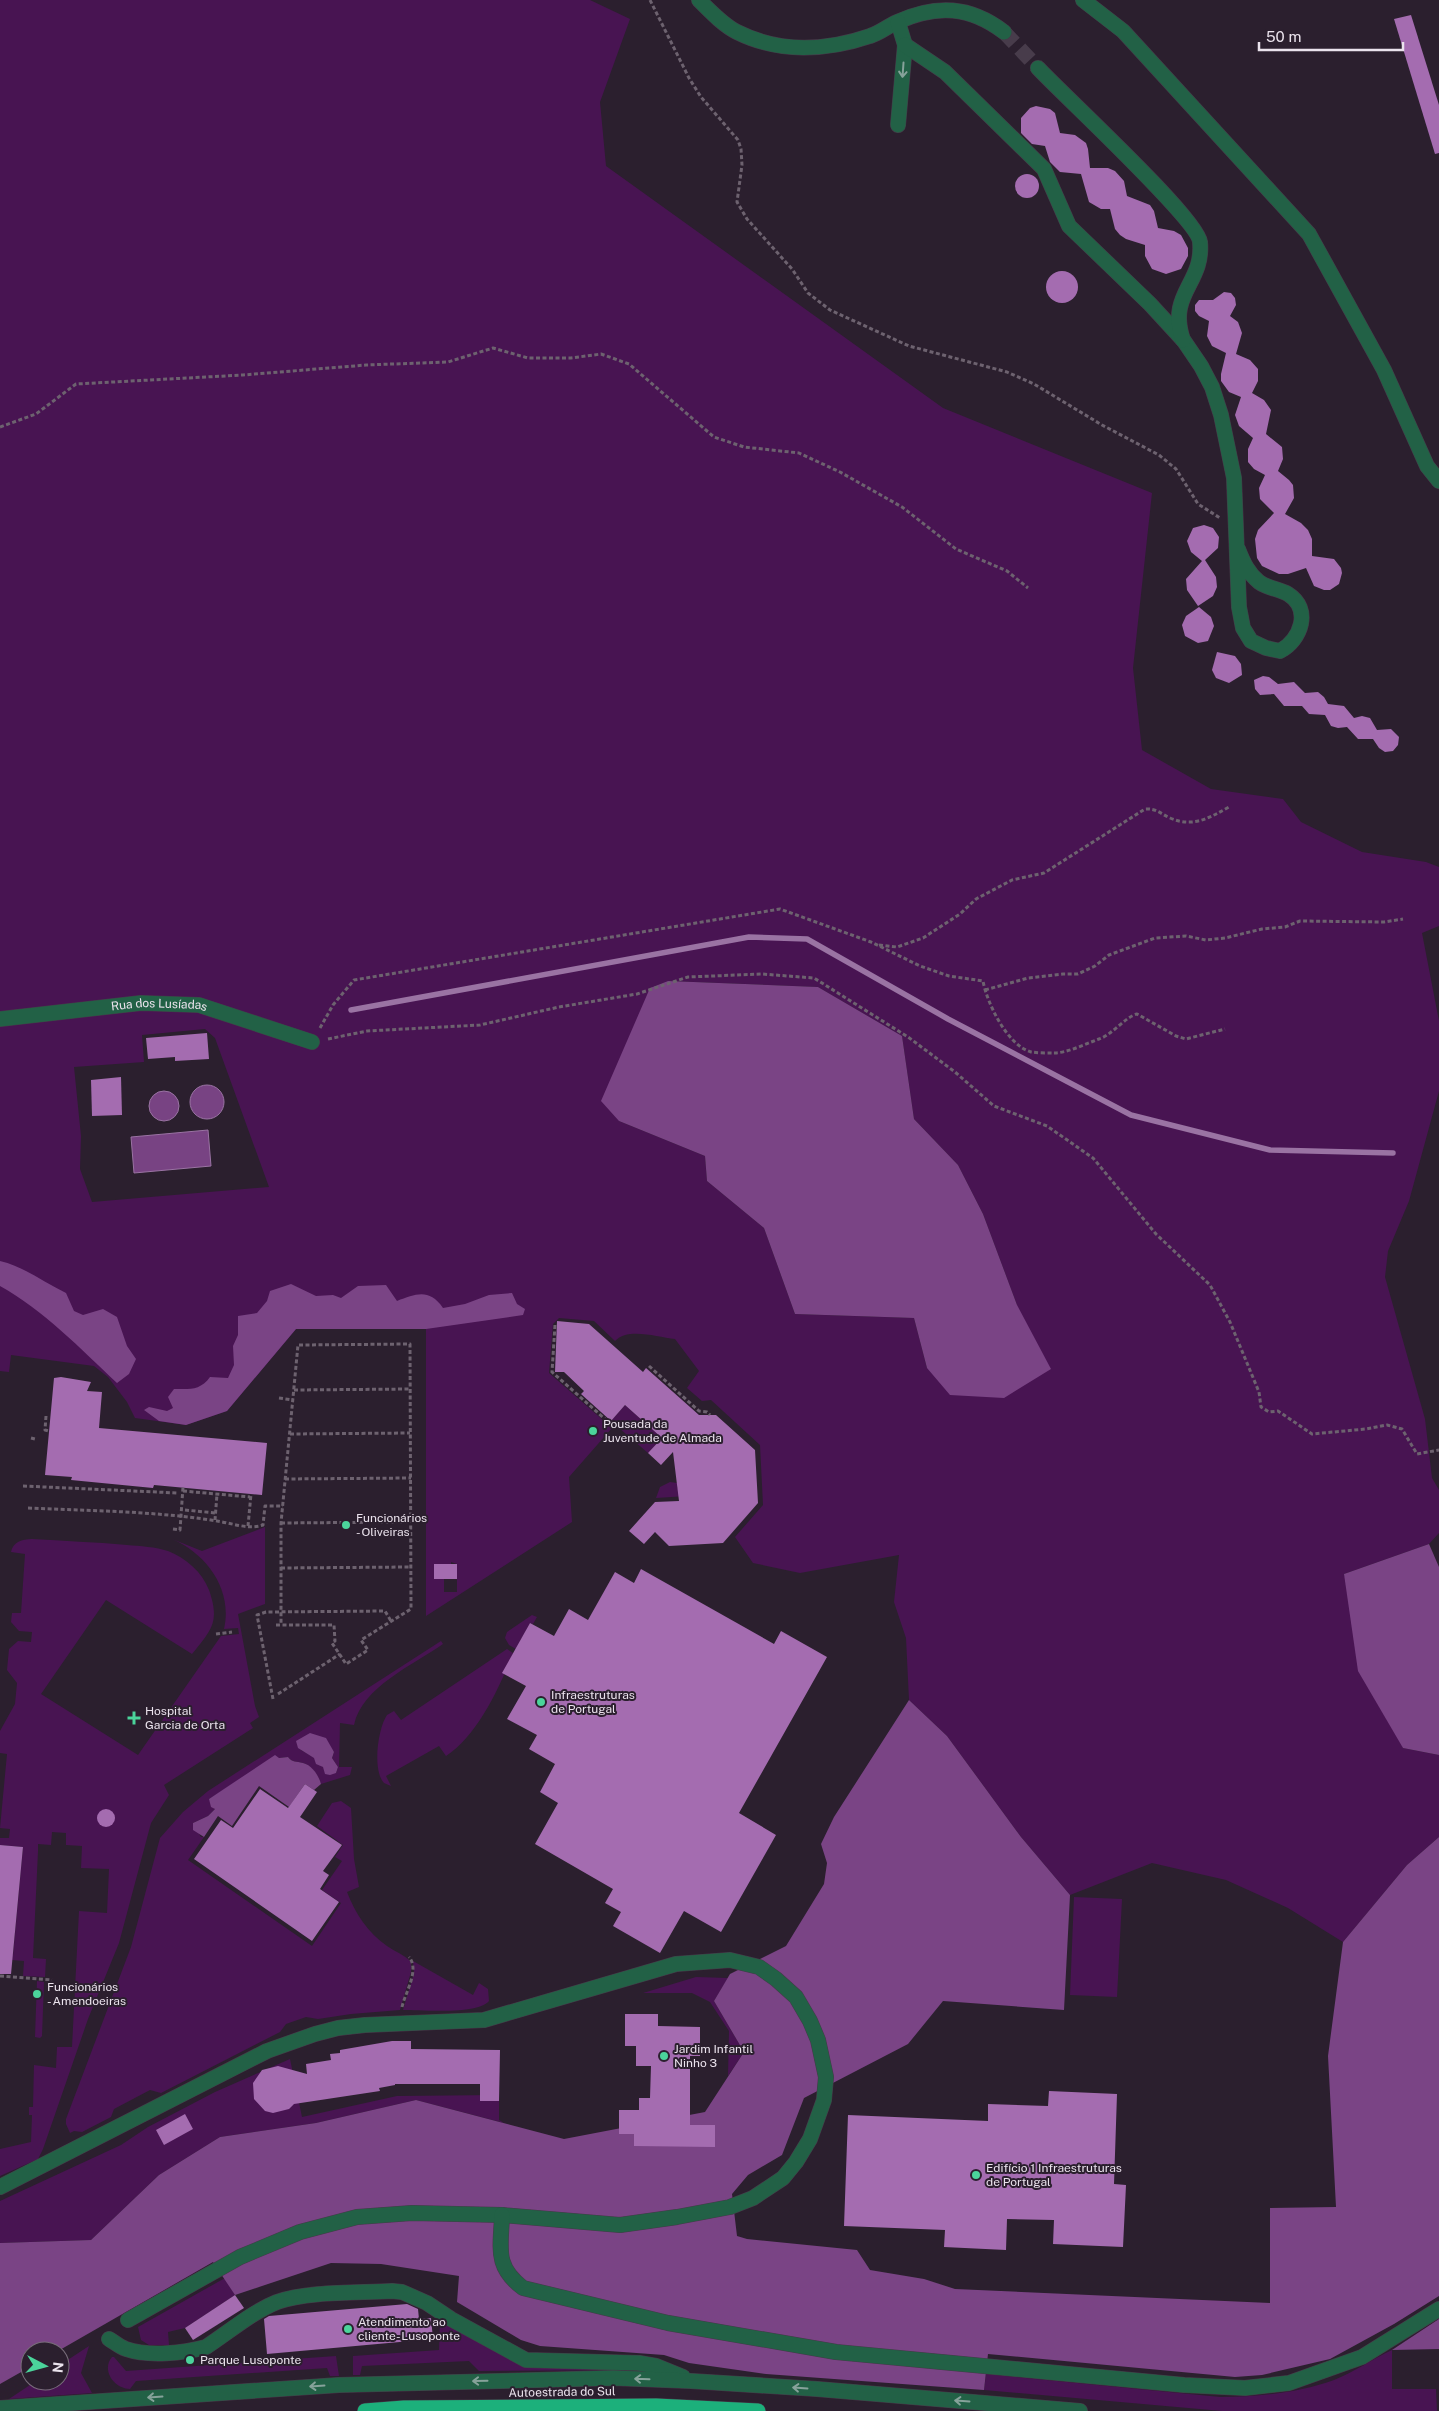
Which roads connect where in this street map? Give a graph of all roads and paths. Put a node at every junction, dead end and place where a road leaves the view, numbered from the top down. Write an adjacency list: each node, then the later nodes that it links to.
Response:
1 (650, 0): 12 (path)
2 (699, 0): 4 (street)
3 (1083, 0): 11 (street)
4 (898, 22): 5 (street); 6 (street)
5 (1004, 32)
6 (905, 45): 8 (street, one-way to 8); 9 (street)
7 (1038, 68): 9 (street)
8 (898, 125)
9 (1184, 341): 12 (street)
10 (0, 427): 14 (path)
11 (1439, 481)
12 (1237, 523): 13 (street)
13 (1238, 549): 13 (street)
14 (1028, 588)
15 (1229, 808): 17 (path)
16 (1403, 919): 18 (path)
17 (871, 942): 18 (path); 21 (path)
18 (985, 990): 20 (path)
19 (0, 1019): 21 (street, Rua dos Lusíadas)
20 (1225, 1029)
21 (312, 1042): 34 (path)
22 (555, 1325): 30 (path)
23 (649, 1366): 28 (path)
24 (410, 1389): 25 (path); 25 (path); 32 (path)
25 (294, 1390): 27 (path)
26 (279, 1398): 27 (path)
27 (293, 1400): 33 (path)
28 (710, 1415)
29 (46, 1416): 31 (path)
30 (615, 1428)
31 (49, 1431)
32 (410, 1433): 33 (path); 35 (path)
33 (290, 1434): 36 (path)
34 (1439, 1450)
35 (410, 1478): 36 (path); 46 (path)
36 (285, 1479): 40 (path)
37 (23, 1486): 38 (path)
38 (178, 1493)
39 (217, 1494): 43 (path); 44 (path); 48 (path)
40 (283, 1506): 47 (path); 48 (path)
41 (28, 1508): 44 (path)
42 (185, 1510): 43 (path)
43 (216, 1513): 45 (path)
44 (181, 1517): 45 (path); 49 (path)
45 (215, 1520): 48 (path)
46 (410, 1522): 47 (path); 50 (path)
47 (281, 1523): 51 (path)
48 (248, 1526)
49 (173, 1529)
50 (410, 1566): 51 (path); 53 (path)
51 (281, 1568): 52 (path)
52 (281, 1612): 53 (path); 55 (path); 60 (path)
53 (391, 1621): 58 (path)
54 (276, 1625): 55 (path)
55 (281, 1625): 58 (path)
56 (232, 1632): 57 (path)
57 (216, 1634)
58 (340, 1654): 59 (path)
59 (278, 1694)
60 (273, 1699)
61 (409, 1958): 64 (path)
62 (0, 1976): 63 (path)
63 (52, 1980)
64 (402, 2013)
65 (0, 2187): 66 (street)
66 (502, 2215): 67 (street); 68 (street)
67 (1439, 2309)
68 (128, 2320)
69 (109, 2339): 70 (street)
70 (691, 2381): 71 (street, one-way to 71); 74 (street, one-way to 70)
71 (0, 2408)
72 (366, 2411): 73 (highway, Autoestrada do Sul)
73 (758, 2411)
74 (1080, 2411)

